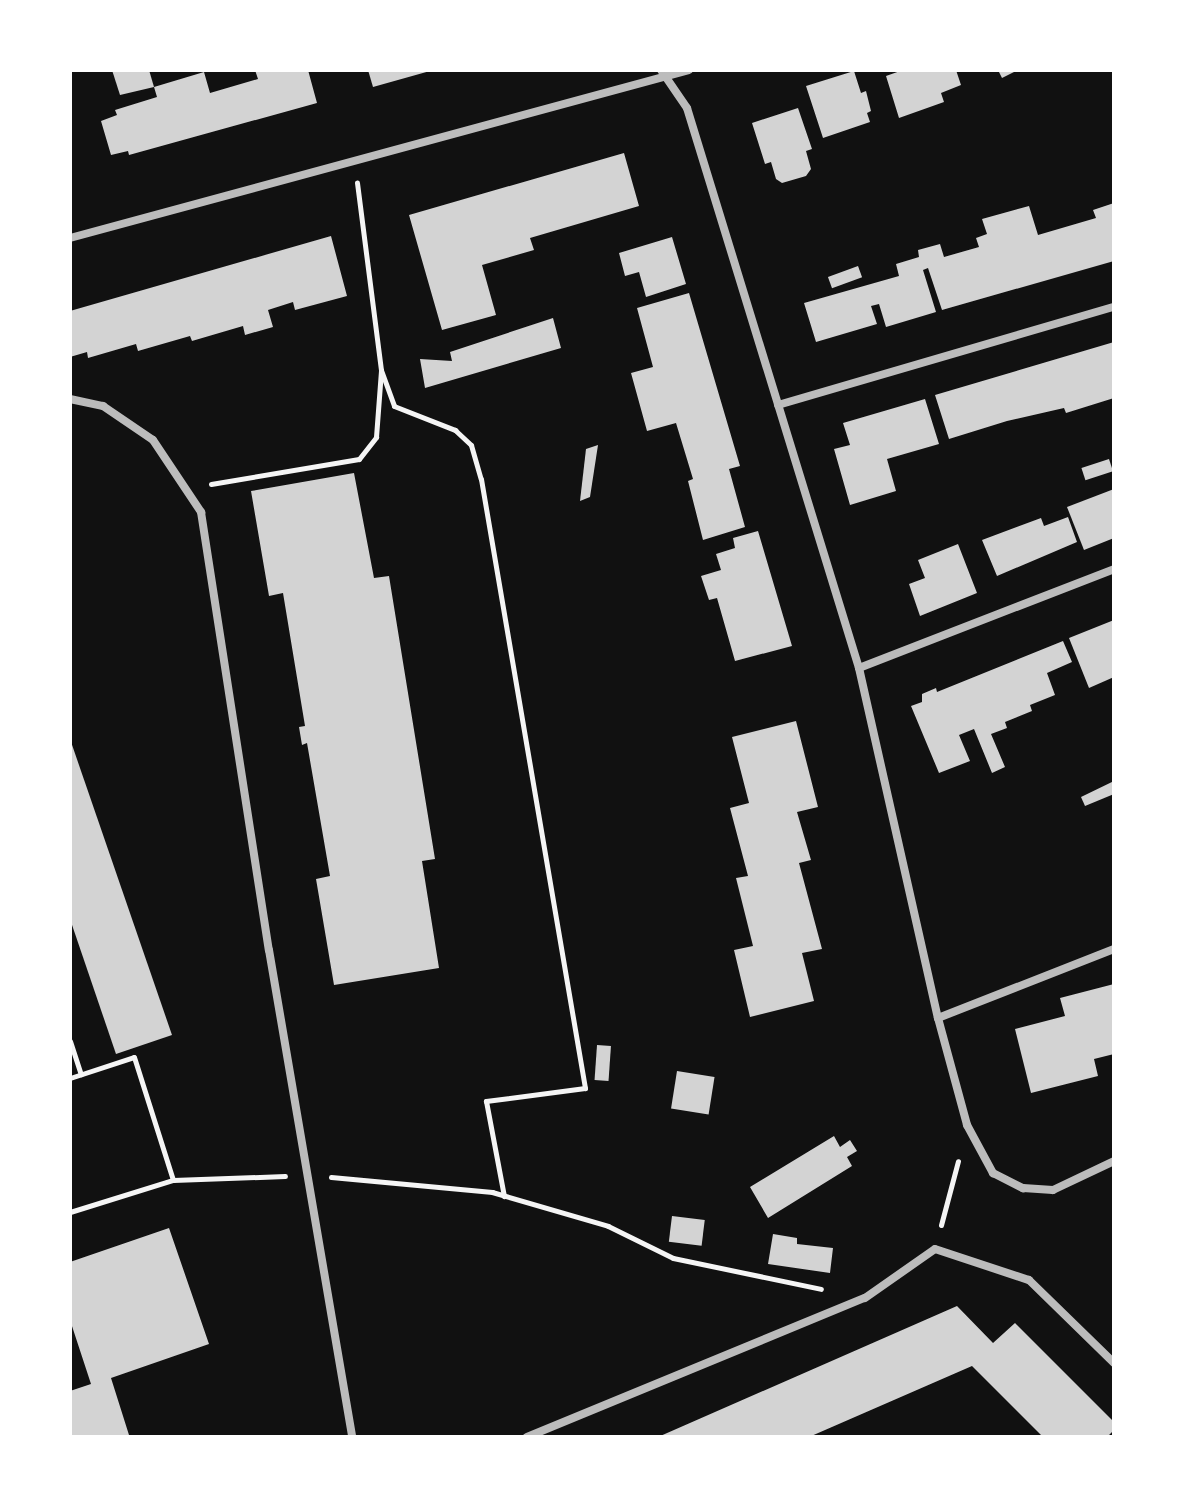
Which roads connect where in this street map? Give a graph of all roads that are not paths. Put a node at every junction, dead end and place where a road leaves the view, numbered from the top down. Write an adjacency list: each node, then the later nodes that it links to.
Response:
1 (689, 70): 2 (street)
2 (664, 74): 3 (street); 6 (street)
3 (70, 238)
4 (1114, 307): 6 (street)
5 (70, 399): 13 (street)
6 (778, 405): 8 (street)
7 (1114, 569): 8 (street)
8 (859, 668): 10 (street)
9 (1114, 949): 10 (street)
10 (938, 1018): 11 (street)
11 (1114, 1161)
12 (1114, 1363): 14 (street)
13 (352, 1437)
14 (527, 1437)

